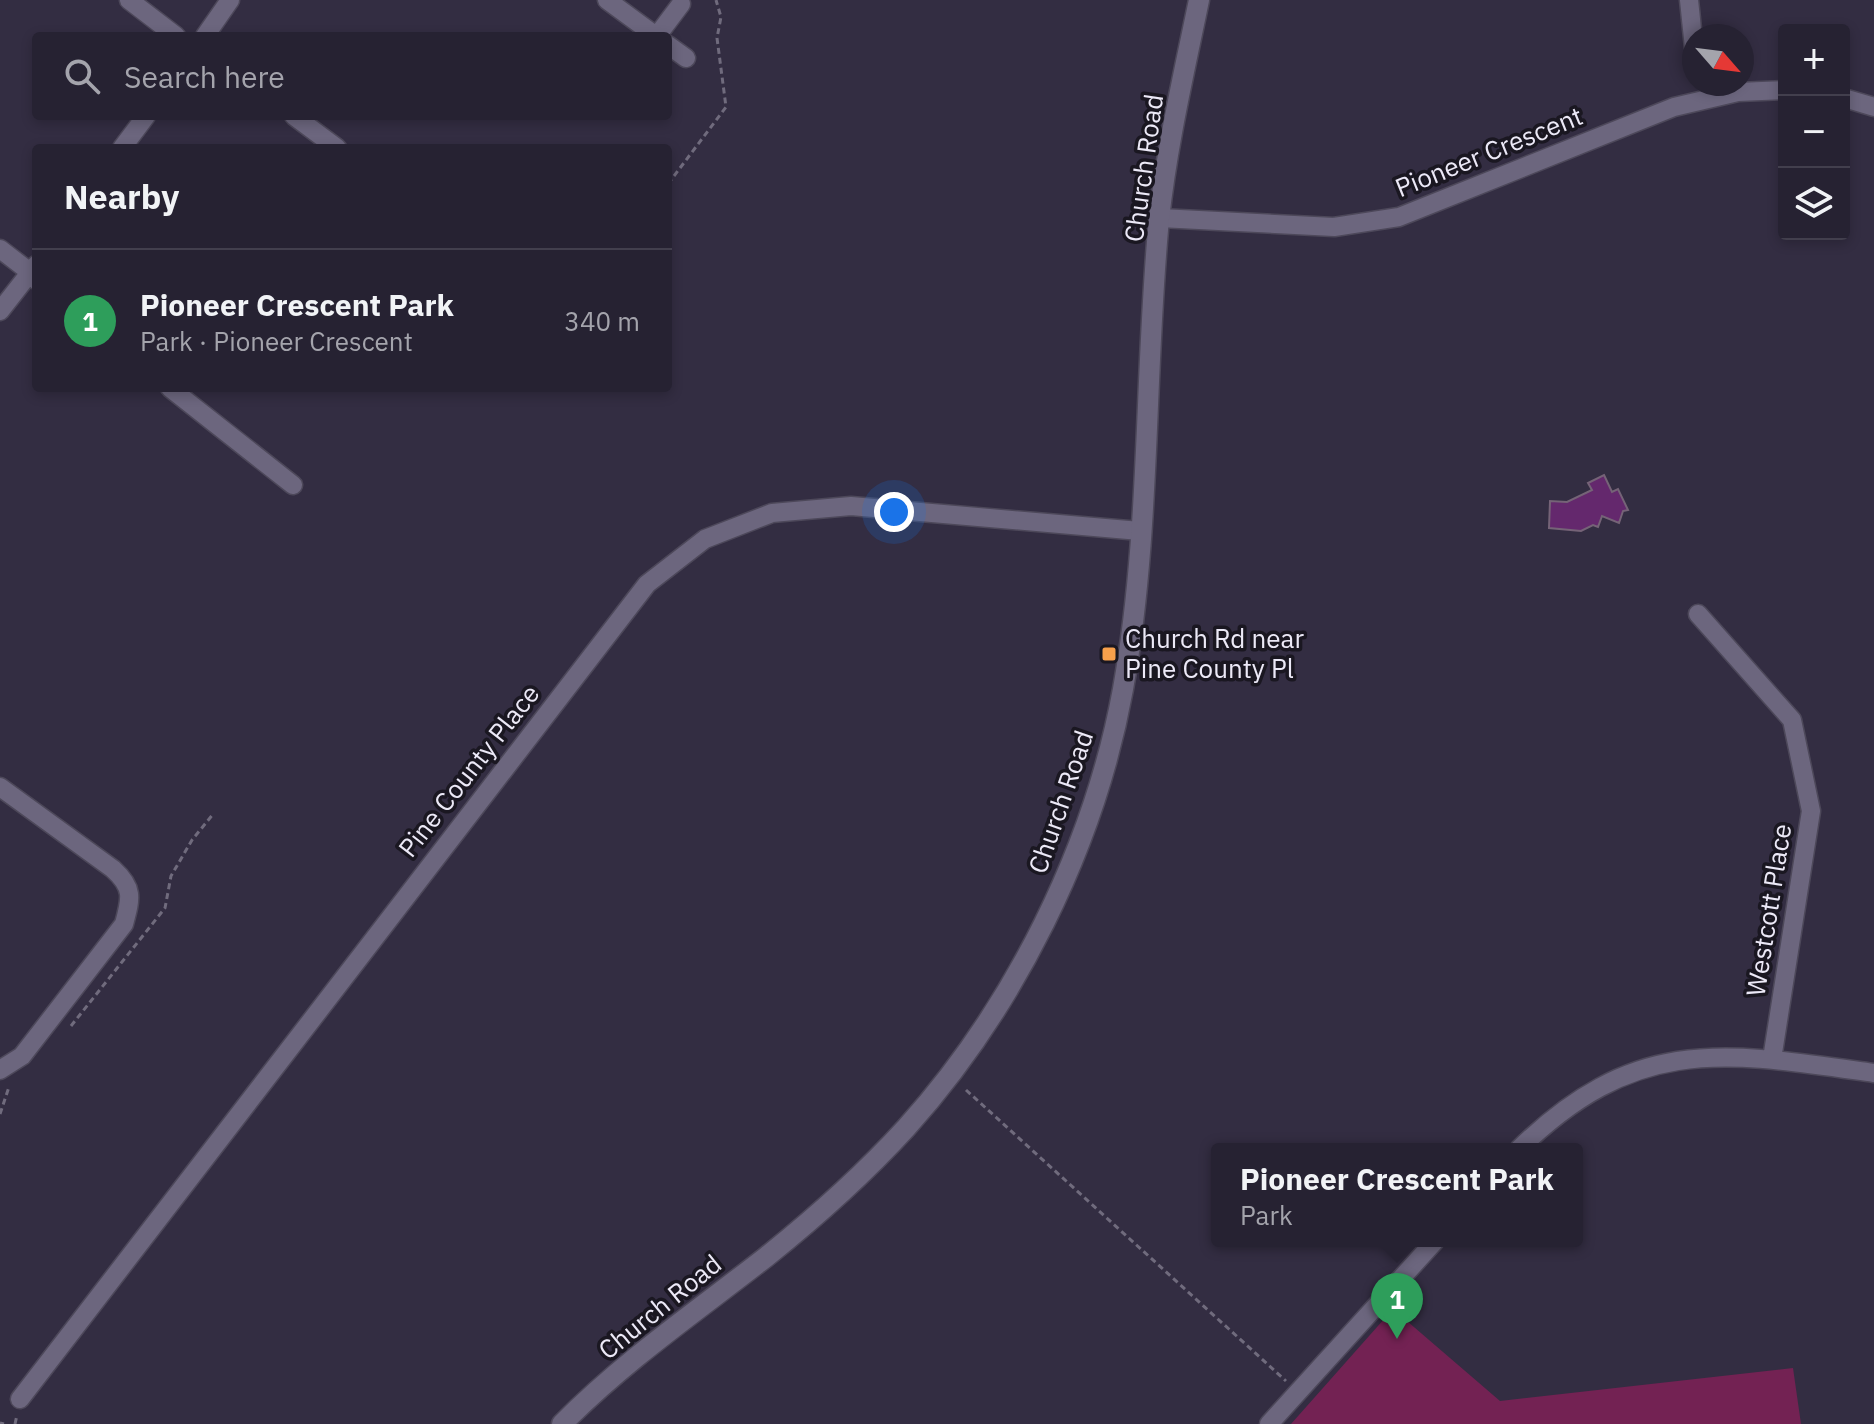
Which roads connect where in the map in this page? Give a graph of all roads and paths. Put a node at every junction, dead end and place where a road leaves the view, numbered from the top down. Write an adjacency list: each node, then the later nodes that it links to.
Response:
1 (129, 0): 9 (street)
2 (230, 0): 10 (street)
3 (607, 0): 11 (street)
4 (716, 0): 24 (path)
5 (1199, 0): 25 (main road, Church Road)
6 (1689, 0): 8 (street)
7 (681, 4): 12 (street)
8 (1692, 24)
9 (171, 32)
10 (208, 32)
11 (651, 32)
12 (659, 32)
13 (672, 48): 14 (street)
14 (686, 58)
15 (1778, 90): 16 (street, Pioneer Crescent)
16 (1754, 91)
17 (1692, 96): 25 (street, Pioneer Crescent)
18 (1850, 100): 19 (street)
19 (1874, 107)
20 (143, 120): 22 (street)
21 (299, 120): 23 (street)
22 (125, 144)
23 (332, 144)
24 (672, 179)
25 (1160, 218): 32 (main road, Church Road)
26 (0, 249): 27 (street)
27 (32, 271)
28 (32, 274): 29 (street)
29 (0, 311)
30 (175, 392): 31 (street)
31 (293, 485)
32 (1140, 531): 42 (street, Pine County Place); 43 (main road, Church Road)
33 (1698, 614): 35 (street, Westcott Place)
34 (0, 787): 36 (street)
35 (1772, 1059): 37 (street); 39 (street)
36 (0, 1070)
37 (1874, 1073)
38 (966, 1090): 41 (path)
39 (1525, 1143)
40 (1430, 1247): 41 (street)
41 (1298, 1393): 44 (street)
42 (20, 1399)
43 (562, 1424)
44 (1269, 1424)

